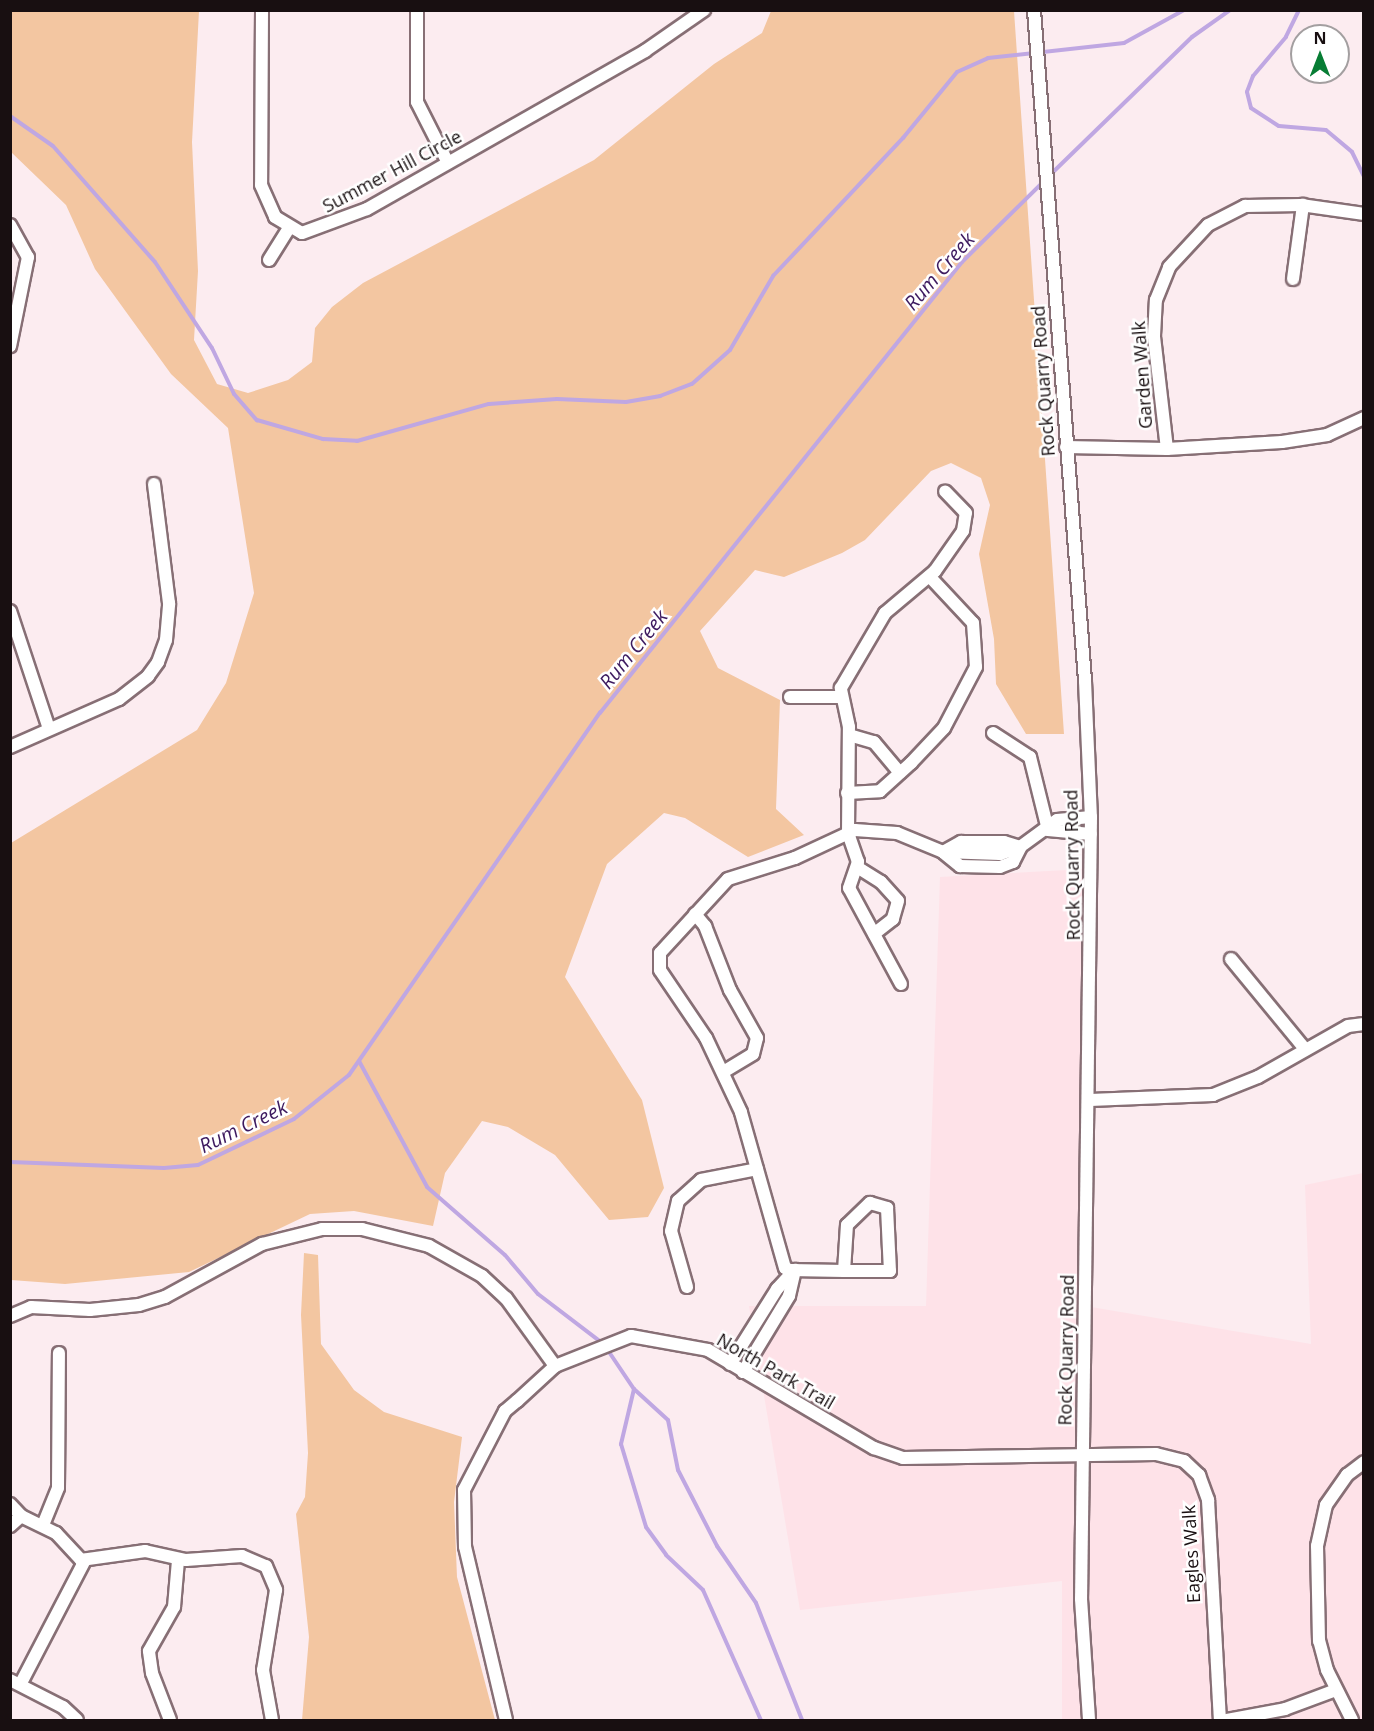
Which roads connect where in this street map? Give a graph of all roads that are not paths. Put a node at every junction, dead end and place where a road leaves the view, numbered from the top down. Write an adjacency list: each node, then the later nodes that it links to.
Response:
1 (262, 10): 9 (street)
2 (417, 10): 5 (street)
3 (704, 10): 5 (street, Summer Hill Circle)
4 (1034, 10): 15 (street, Rock Quarry Road)
5 (448, 163): 9 (street, Summer Hill Circle)
6 (1302, 205): 7 (street, Garden Walk); 11 (street); 16 (street, Garden Walk)
7 (1364, 214)
8 (10, 225): 12 (street)
9 (289, 228): 10 (street)
10 (269, 260)
11 (1293, 279)
12 (12, 329): 13 (street)
13 (10, 346)
14 (1364, 418): 16 (street, Garden Walk)
15 (1066, 447): 16 (street, Garden Walk); 29 (street, Rock Quarry Road)
16 (1167, 449)
17 (154, 484): 23 (street)
18 (945, 490): 19 (street)
19 (929, 576): 22 (street); 27 (street)
20 (10, 611): 23 (street)
21 (790, 697): 22 (street)
22 (842, 697): 25 (street)
23 (49, 729): 26 (street)
24 (993, 733): 30 (street)
25 (849, 735): 27 (street); 28 (street)
26 (10, 747)
27 (900, 773): 28 (street)
28 (847, 793): 31 (street)
29 (1091, 817): 30 (street); 32 (street, Rock Quarry Road)
30 (1048, 830): 32 (street); 33 (street)
31 (848, 833): 34 (street); 35 (street); 36 (street)
32 (1091, 834): 43 (street, Rock Quarry Road)
33 (1020, 848): 34 (street); 34 (street)
34 (943, 852)
35 (857, 867): 37 (street); 37 (street)
36 (695, 914): 42 (street); 42 (street)
37 (874, 934): 39 (street)
38 (1231, 958): 41 (street)
39 (901, 984)
40 (1364, 1024): 41 (street)
41 (1305, 1049): 43 (street)
42 (723, 1072): 44 (street)
43 (1090, 1100): 53 (street, Rock Quarry Road)
44 (757, 1169): 45 (street); 47 (street)
45 (795, 1270): 46 (street); 50 (street); 52 (street)
46 (844, 1271): 46 (street)
47 (687, 1287)
48 (10, 1316): 51 (street)
49 (59, 1353): 57 (street)
50 (730, 1364): 51 (street, North Park Trail); 52 (street, North Park Trail)
51 (555, 1366): 66 (street, North Park Trail)
52 (743, 1372): 53 (street, North Park Trail)
53 (1081, 1456): 67 (street, Rock Quarry Road); 68 (street, Eagles Walk)
54 (1364, 1462): 62 (street)
55 (10, 1504): 56 (street)
56 (21, 1516): 57 (street); 58 (street)
57 (43, 1525): 59 (street)
58 (10, 1526)
59 (85, 1560): 60 (street); 61 (street)
60 (178, 1560): 64 (street); 65 (street)
61 (16, 1682): 63 (street)
62 (1336, 1690): 69 (street); 70 (street)
63 (77, 1720)
64 (170, 1720)
65 (272, 1720)
66 (506, 1720)
67 (1089, 1720)
68 (1220, 1720)
69 (1227, 1720)
70 (1352, 1720)

